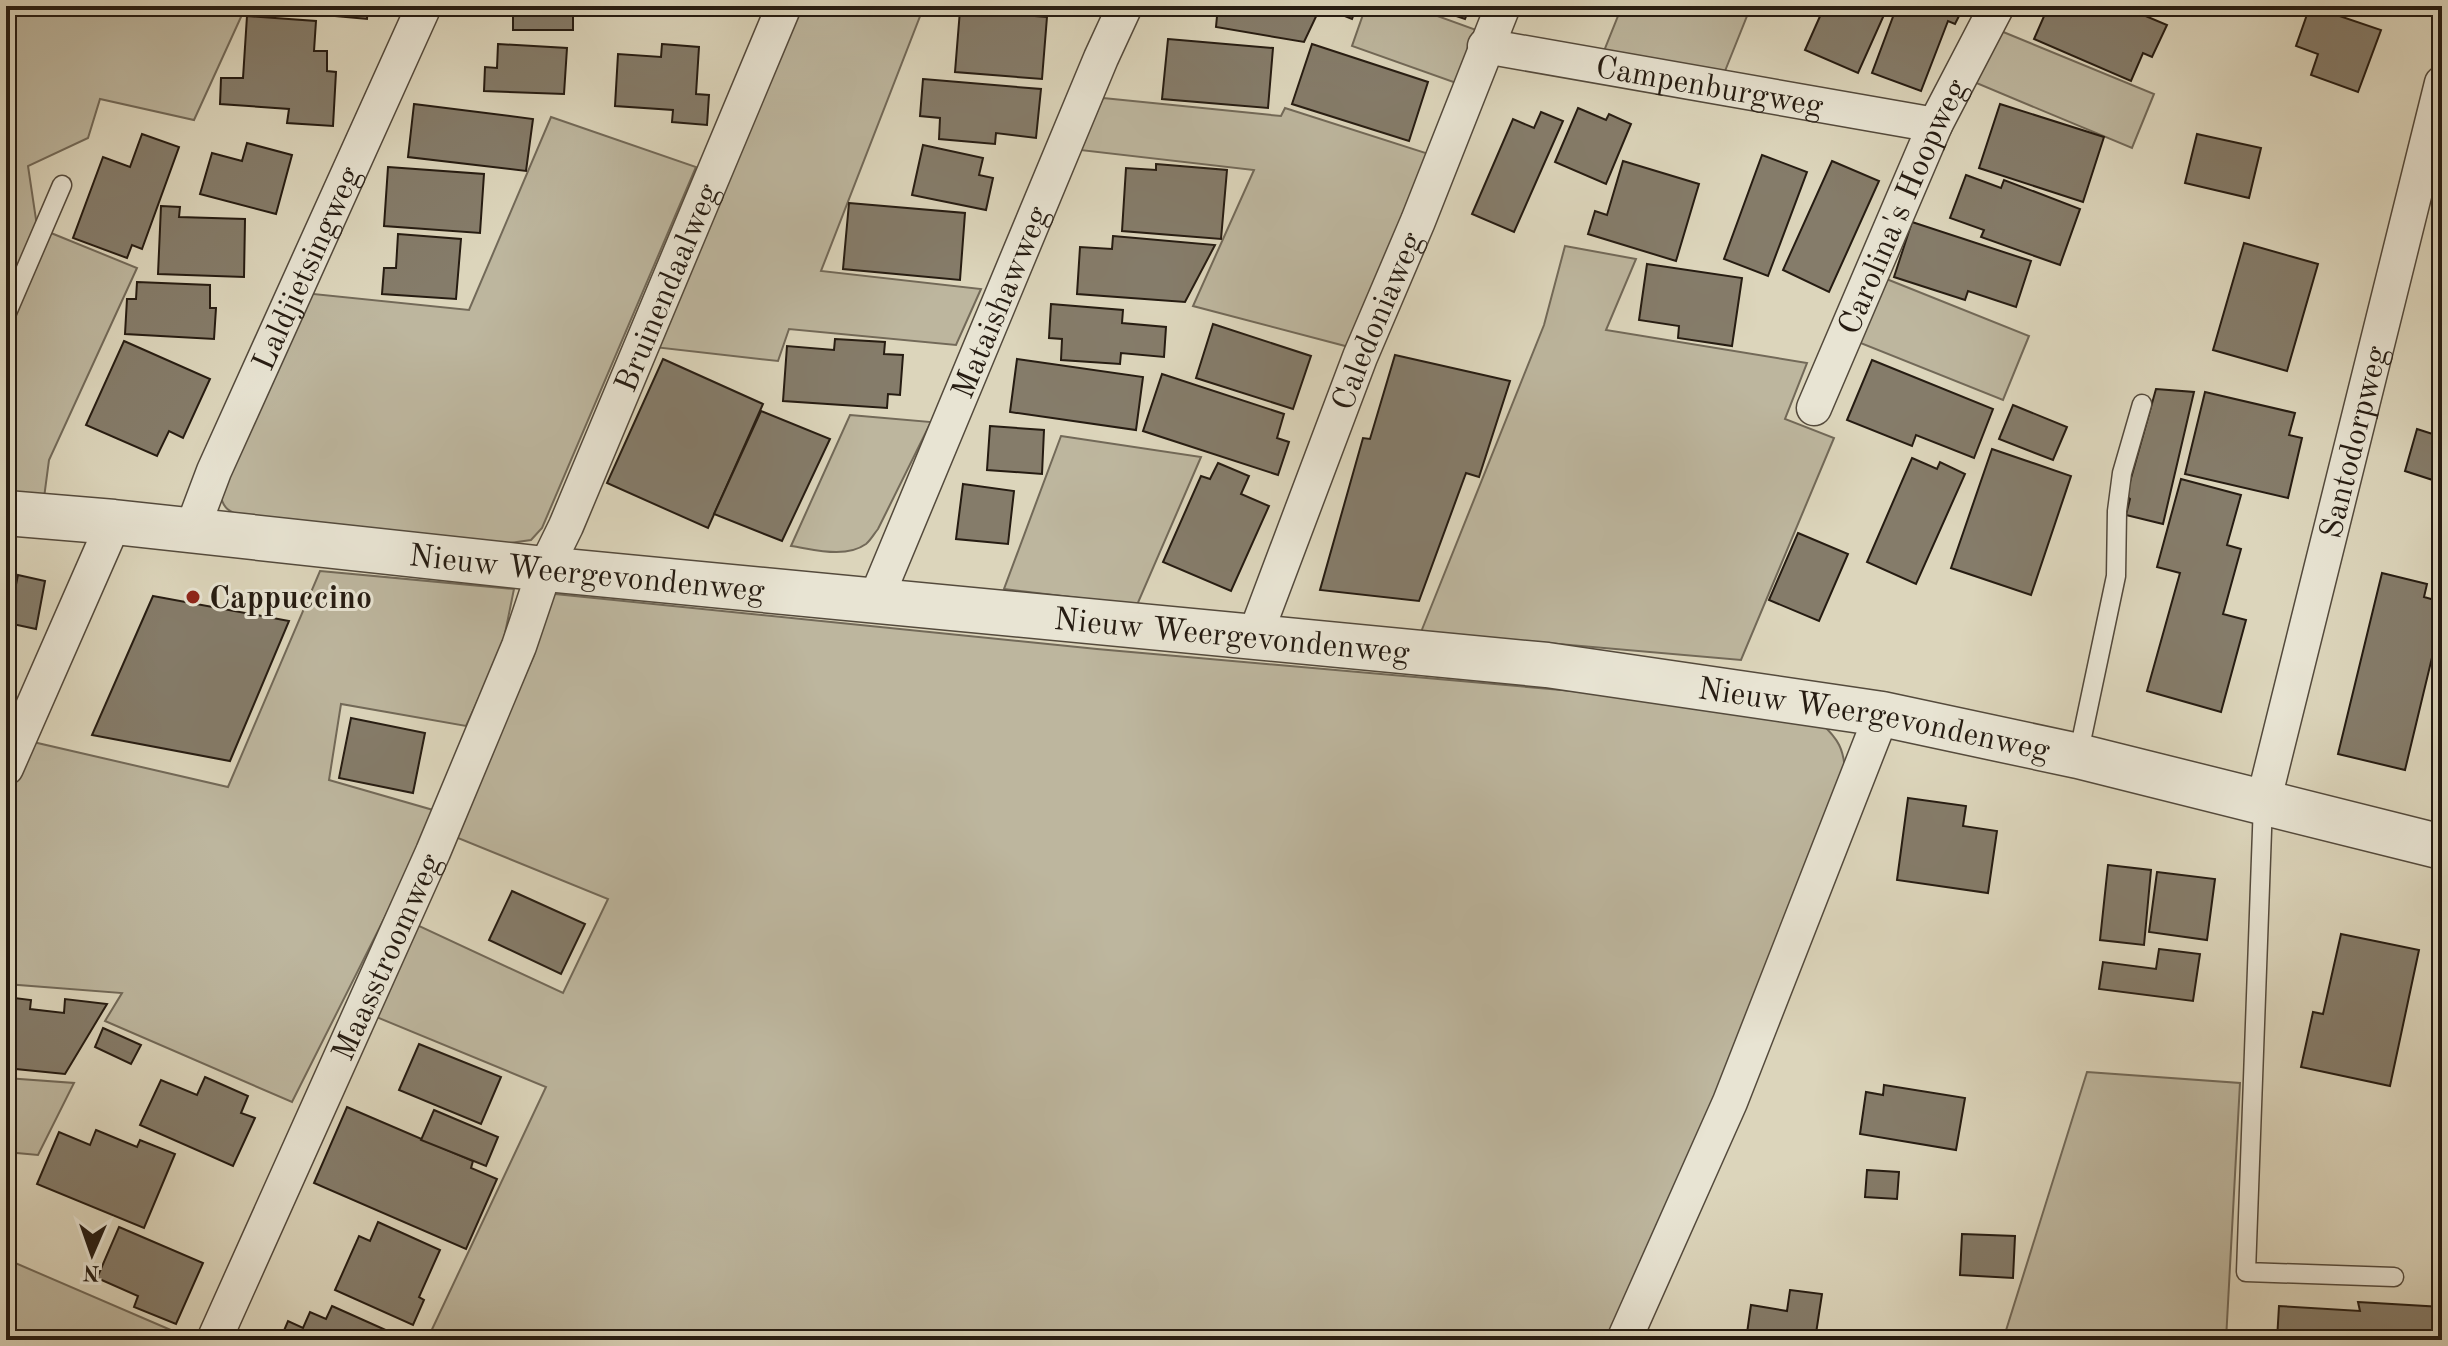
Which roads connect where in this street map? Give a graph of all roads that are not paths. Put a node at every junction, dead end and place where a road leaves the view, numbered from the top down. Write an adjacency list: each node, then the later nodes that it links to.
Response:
1 (424, 6): 15 (street, Laldjietsingweg)
2 (784, 6): 16 (street, Bruinendaalweg)
3 (1125, 6): 17 (street, Mataishawweg)
4 (1503, 6): 6 (street, Caledoniaweg)
5 (1997, 6): 8 (street, Carolina's Hoopweg)
6 (1485, 46): 8 (street, Campenburgweg); 18 (street, Caledoniaweg)
7 (2442, 83): 22 (street, Santodorpweg)
8 (1935, 125): 12 (street, Carolina's Hoopweg)
9 (62, 185): 10 (lane)
10 (6, 315)
11 (2142, 404): 20 (lane)
12 (1814, 408)
13 (6, 513): 14 (street, Nieuw Weergevondenweg)
14 (114, 522): 15 (street, Nieuw Weergevondenweg); 21 (street)
15 (191, 532): 16 (street, Nieuw Weergevondenweg)
16 (545, 569): 17 (street, Nieuw Weergevondenweg); 25 (street, Maasstroomweg)
17 (875, 601): 18 (street, Nieuw Weergevondenweg)
18 (1254, 638): 19 (street, Nieuw Weergevondenweg)
19 (1882, 714): 20 (street, Nieuw Weergevondenweg); 26 (street)
20 (2078, 756): 22 (street, Nieuw Weergevondenweg)
21 (6, 768)
22 (2263, 803): 23 (street, Nieuw Weergevondenweg); 24 (lane)
23 (2442, 847)
24 (2394, 1277)
25 (214, 1340)
26 (1624, 1340)

